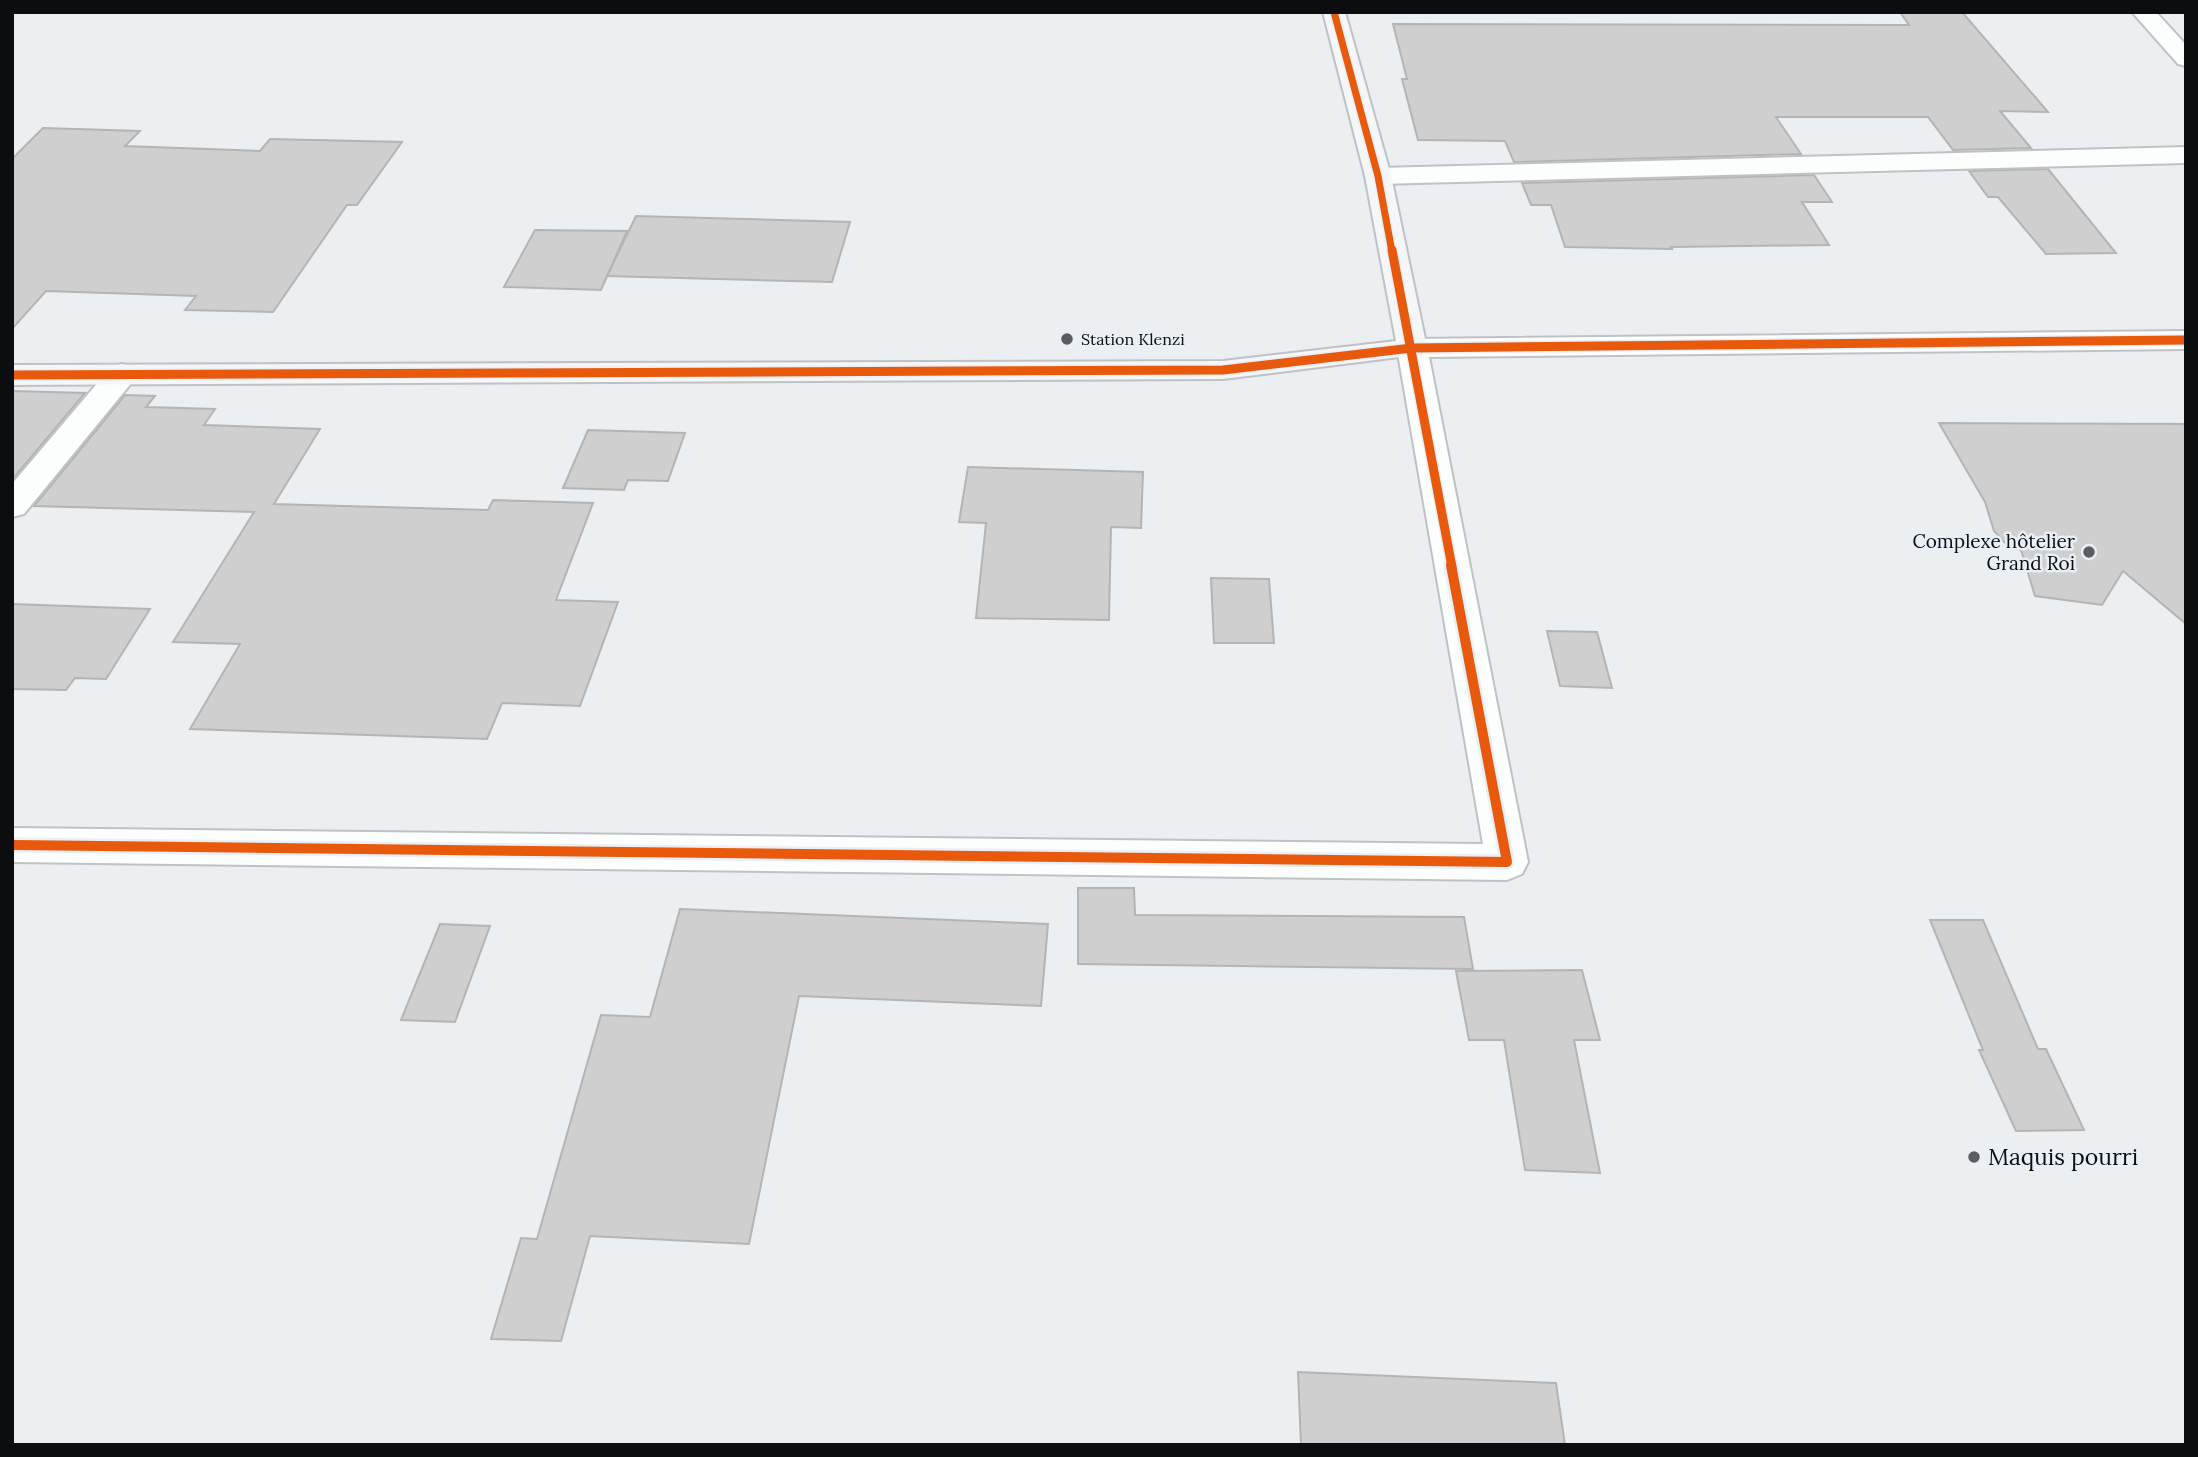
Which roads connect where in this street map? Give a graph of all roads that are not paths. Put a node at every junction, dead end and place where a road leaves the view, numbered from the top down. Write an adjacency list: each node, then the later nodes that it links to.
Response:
1 (1334, 12): 5 (street)
2 (2143, 12): 3 (street)
3 (2186, 59)
4 (2186, 155): 5 (street)
5 (1378, 176): 7 (street)
6 (2186, 340): 7 (street)
7 (1412, 348): 8 (street); 11 (street)
8 (122, 374): 9 (street); 10 (street)
9 (12, 375)
10 (12, 506)
11 (12, 845)

